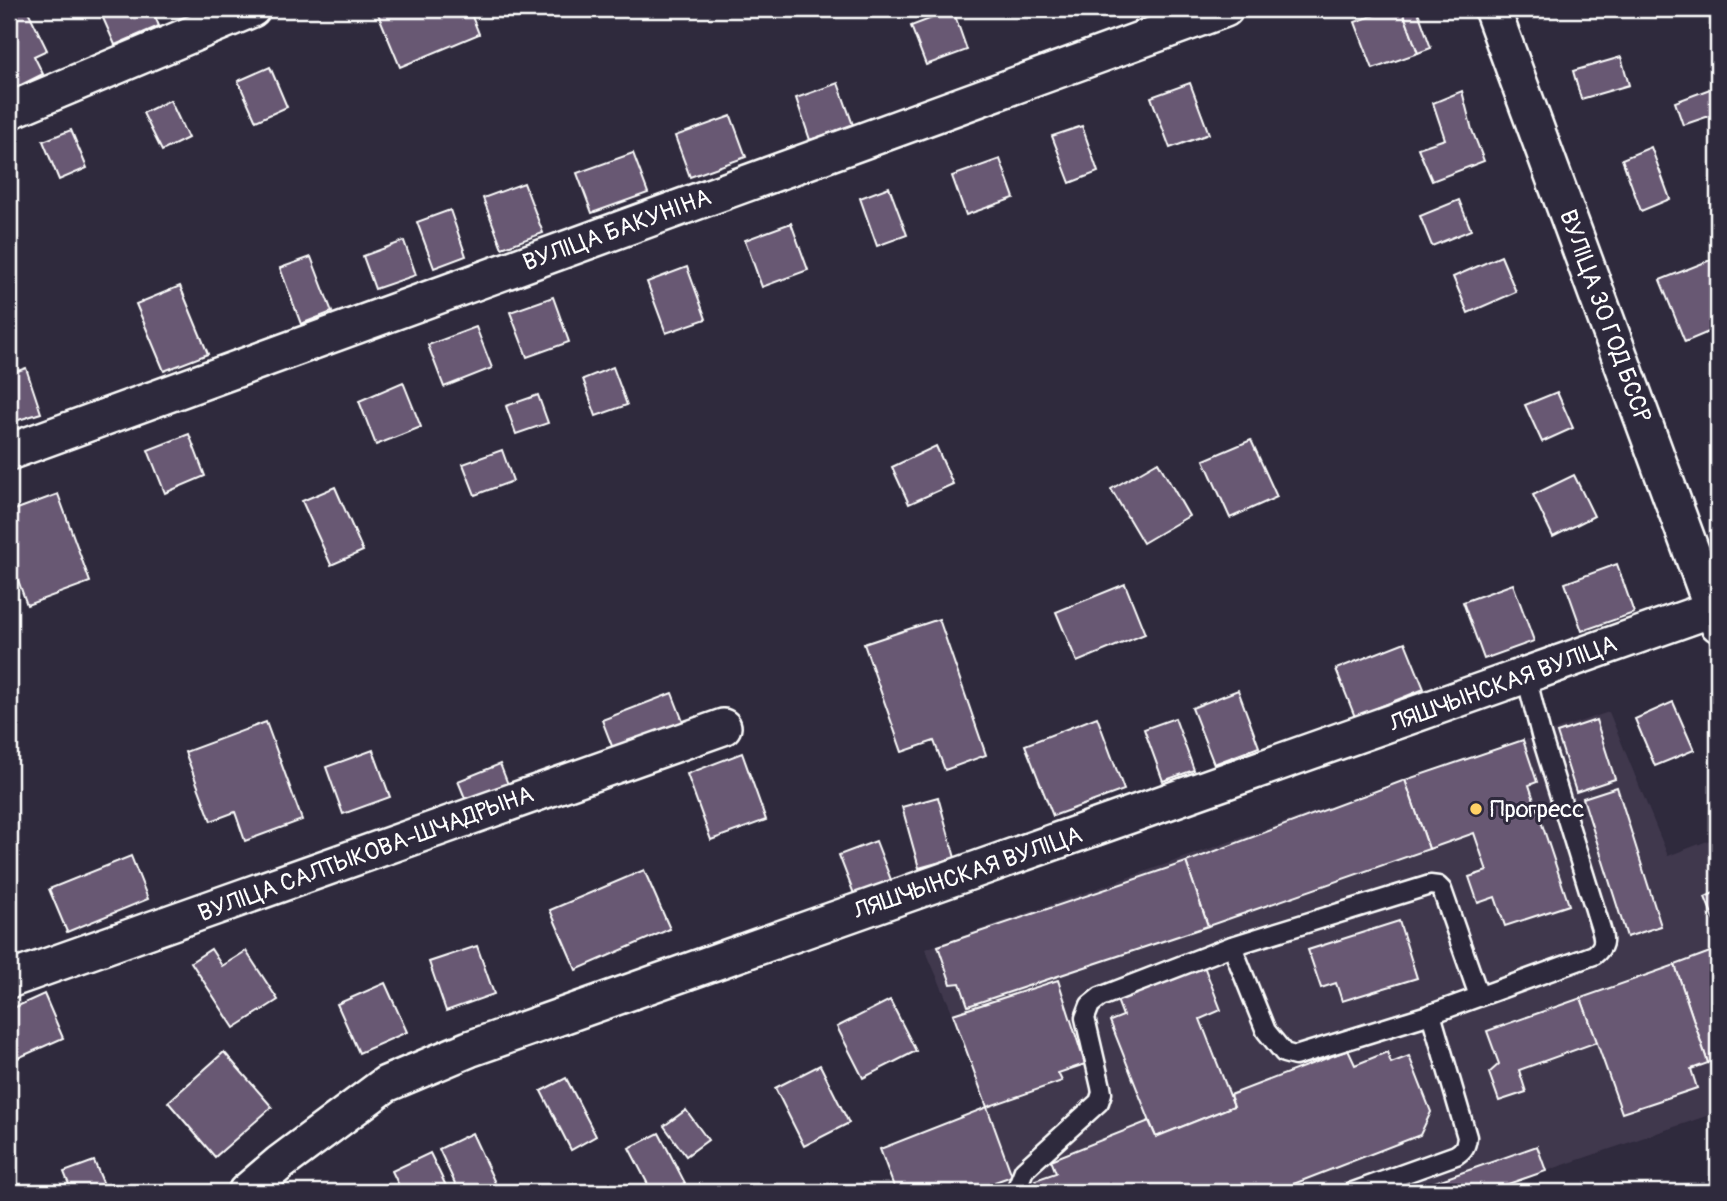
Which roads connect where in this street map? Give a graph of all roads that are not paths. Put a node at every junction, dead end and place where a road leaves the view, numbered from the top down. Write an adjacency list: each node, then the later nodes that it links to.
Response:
1 (252, 9): 4 (street)
2 (1225, 9): 5 (street, ВУЛІЦА БАКУНІНА)
3 (1492, 9): 6 (street, ВУЛІЦА 30 ГОД БССР)
4 (9, 111)
5 (9, 452)
6 (1716, 613): 7 (street, ЛЯШЧЫНСКАЯ ВУЛІЦА)
7 (1527, 676): 11 (lane); 13 (street, ЛЯШЧЫНСКАЯ ВУЛІЦА)
8 (723, 727): 10 (street, ВУЛІЦА САЛТЫКОВА-ШЧАДРЫНА)
9 (1232, 946): 11 (lane); 12 (lane); 14 (lane)
10 (9, 980)
11 (1479, 996): 12 (lane)
12 (1432, 1014): 15 (lane)
13 (246, 1192)
14 (1019, 1192)
15 (1353, 1192)

